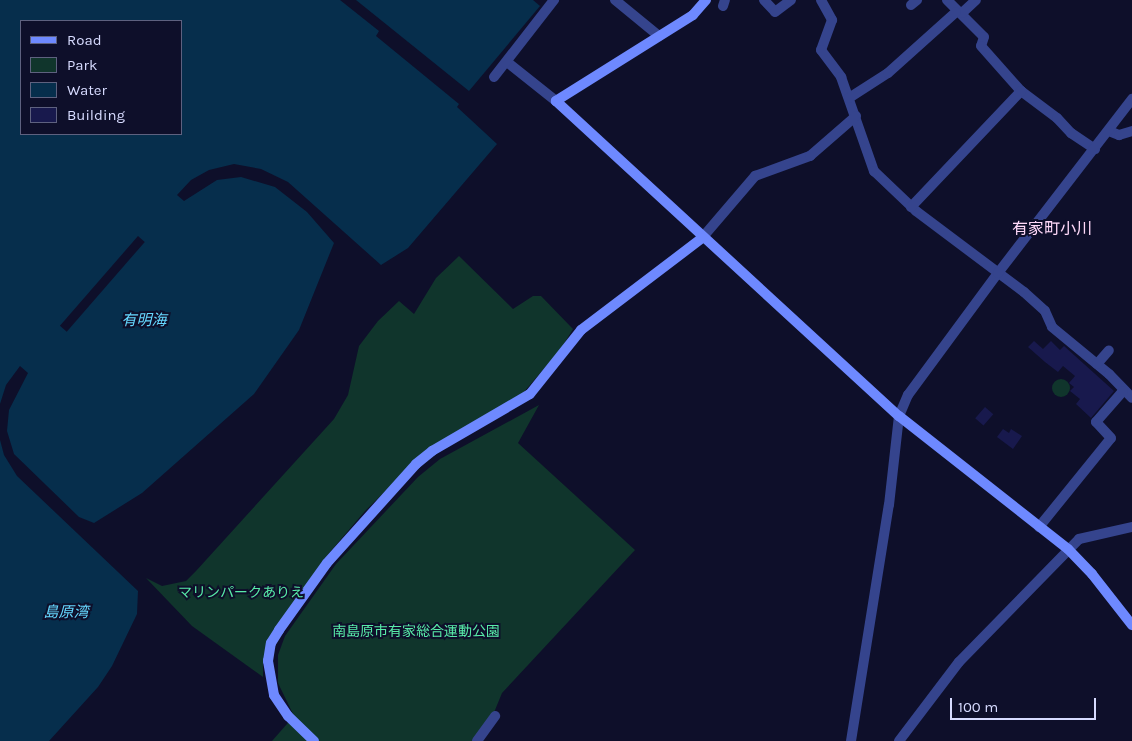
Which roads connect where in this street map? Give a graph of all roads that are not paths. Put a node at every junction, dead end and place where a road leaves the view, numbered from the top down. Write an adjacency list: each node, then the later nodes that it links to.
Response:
1 (615, 0): 10 (street)
2 (706, 0): 10 (street)
3 (764, 0): 4 (street)
4 (791, 0)
5 (821, 0): 14 (street)
6 (947, 0): 9 (street)
7 (976, 0): 9 (street)
8 (552, 1): 11 (street)
9 (959, 13): 13 (street); 14 (street)
10 (660, 36): 16 (street)
11 (507, 62): 12 (street); 16 (street)
12 (494, 77)
13 (1021, 91): 20 (street); 21 (street)
14 (850, 98): 17 (street)
15 (1132, 99): 18 (street)
16 (556, 101): 22 (street)
17 (856, 116): 21 (street); 22 (street)
18 (1109, 131): 19 (street); 20 (street)
19 (1132, 131)
20 (1095, 149): 23 (street)
21 (911, 206): 23 (street)
22 (702, 238): 28 (street); 34 (street)
23 (998, 273): 25 (street); 28 (street)
24 (1109, 350): 25 (street)
25 (1097, 364): 26 (street)
26 (1123, 391): 27 (street); 29 (street)
27 (1132, 398)
28 (899, 416): 29 (street); 36 (street)
29 (1039, 527): 31 (street)
30 (1132, 527): 31 (street)
31 (1068, 549): 32 (street); 37 (street)
32 (1132, 625)
33 (495, 716): 35 (street)
34 (314, 741)
35 (477, 741)
36 (851, 741)
37 (899, 741)

